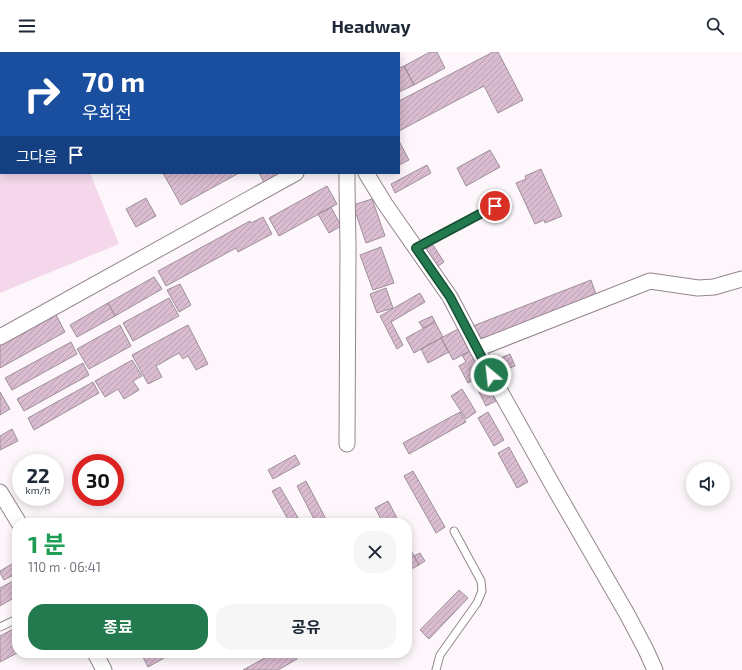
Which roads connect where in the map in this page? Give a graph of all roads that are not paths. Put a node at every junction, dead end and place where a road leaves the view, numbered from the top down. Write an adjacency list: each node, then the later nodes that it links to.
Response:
1 (294, 174): 7 (street)
2 (347, 174): 9 (street)
3 (367, 174): 5 (street)
4 (495, 206): 5 (lane)
5 (416, 248): 8 (street)
6 (742, 279): 8 (street)
7 (0, 337)
8 (477, 348): 18 (street)
9 (347, 444)
10 (0, 492): 11 (street)
11 (16, 518)
12 (454, 531): 17 (lane)
13 (12, 621): 14 (lane)
14 (0, 627)
15 (98, 658): 16 (street)
16 (104, 670)
17 (436, 670)
18 (655, 670)

